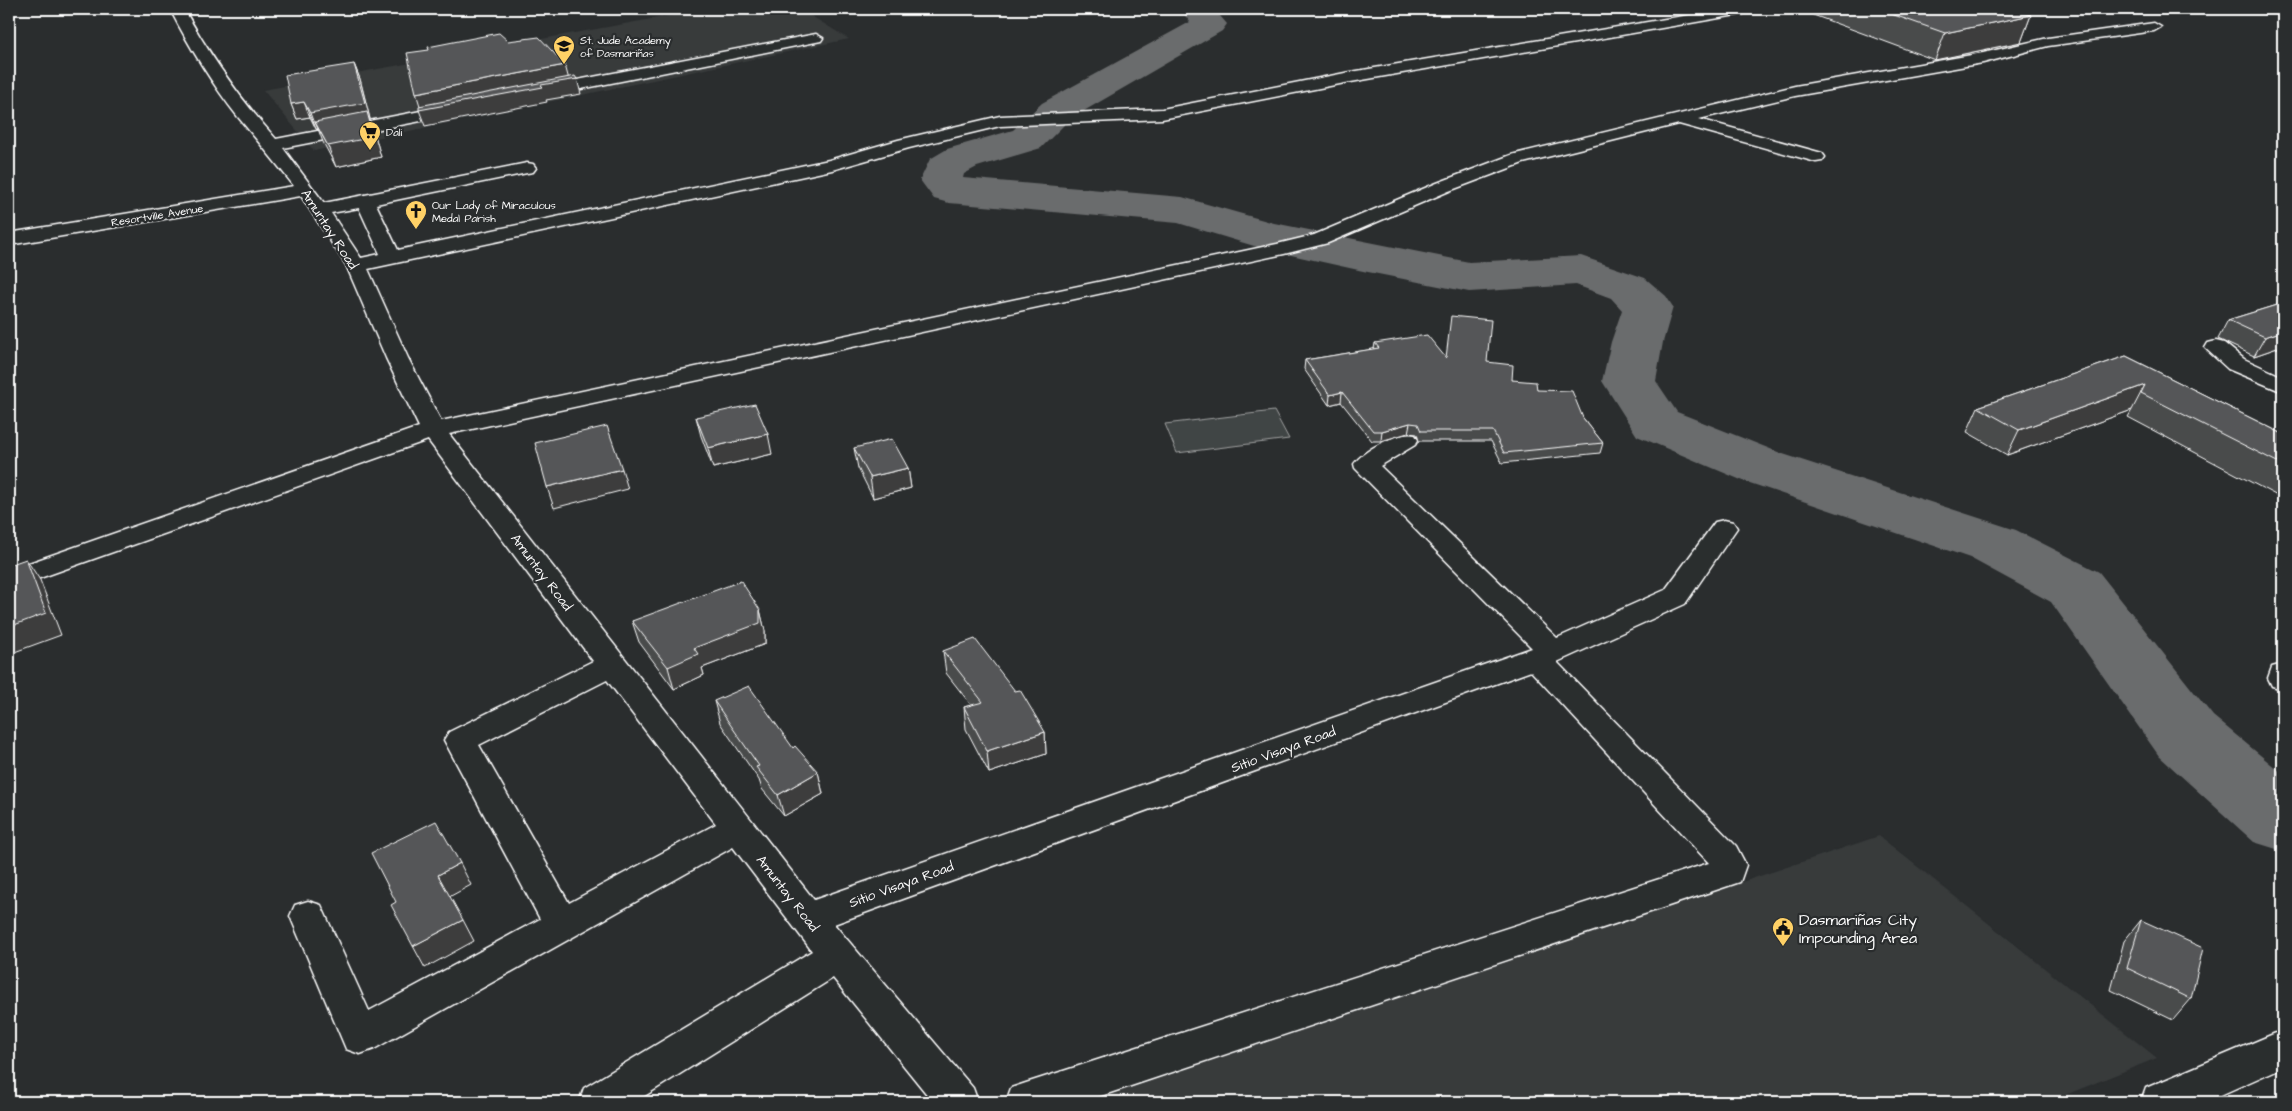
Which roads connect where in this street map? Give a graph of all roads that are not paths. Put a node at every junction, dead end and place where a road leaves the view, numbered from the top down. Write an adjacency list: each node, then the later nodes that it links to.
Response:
1 (177, 9): 10 (street, Amuntay Road)
2 (1748, 9): 16 (street)
3 (2154, 27): 6 (street)
4 (2022, 33): 6 (street)
5 (816, 38): 7 (street)
6 (2048, 42): 9 (street)
7 (525, 95)
8 (476, 105): 10 (street)
9 (1683, 120): 11 (street); 20 (street)
10 (272, 145): 13 (street, Amuntay Road)
11 (1816, 157)
12 (526, 168): 14 (street, Resortville Avenue)
13 (313, 200): 14 (street, Resortville Avenue); 15 (street, Resortville Avenue); 17 (street, Amuntay Road)
14 (365, 201): 16 (street)
15 (9, 239)
16 (391, 257): 17 (street)
17 (356, 265): 20 (street, Amuntay Road)
18 (2216, 348): 19 (street)
19 (2283, 385)
20 (434, 430): 23 (street); 25 (street, Amuntay Road)
21 (1406, 440): 24 (street)
22 (1724, 528): 24 (street, Sitio Visaya Road)
23 (9, 580)
24 (1545, 655): 28 (street, Sitio Visaya Road); 34 (street)
25 (613, 664): 26 (street, Amuntay Road); 29 (street)
26 (738, 828): 28 (street, Amuntay Road); 29 (street)
27 (308, 916): 29 (street)
28 (807, 918): 30 (street, Amuntay Road)
29 (562, 925)
30 (838, 955): 32 (street); 33 (street, Amuntay Road)
31 (2283, 1048): 35 (street)
32 (613, 1099)
33 (958, 1102)
34 (1026, 1102)
35 (2161, 1102)

